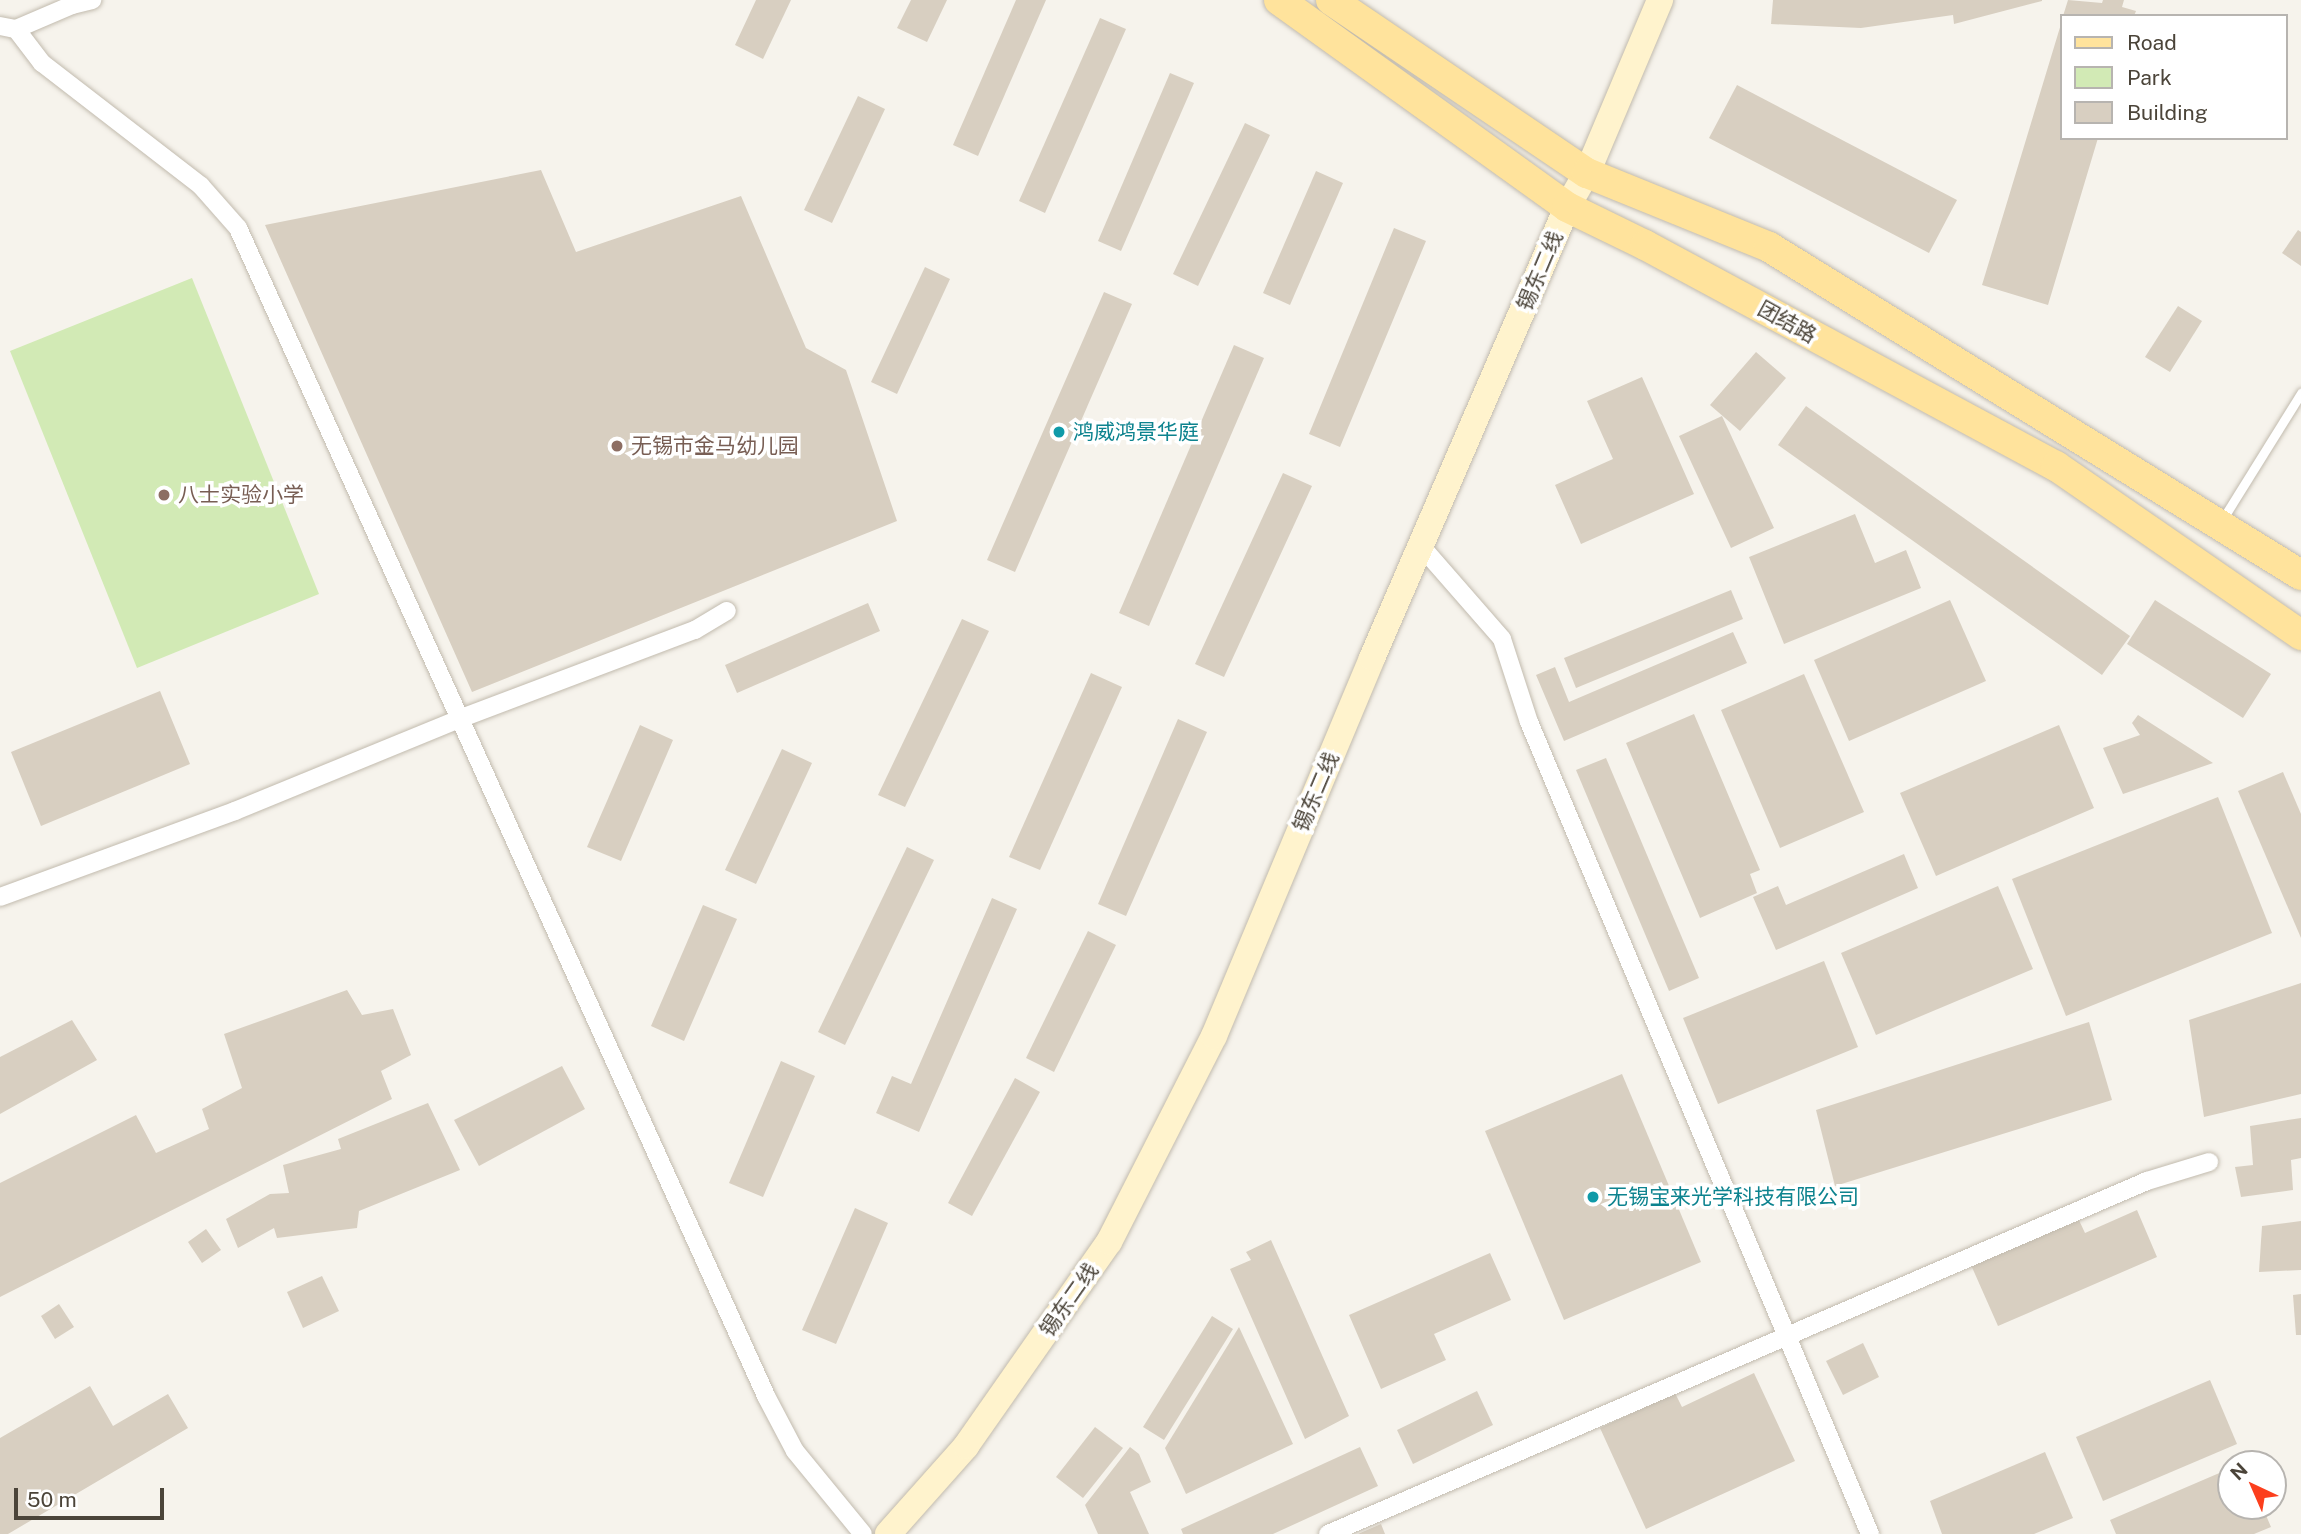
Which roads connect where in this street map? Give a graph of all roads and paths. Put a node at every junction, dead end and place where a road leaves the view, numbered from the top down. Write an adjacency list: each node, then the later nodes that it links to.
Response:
1 (92, 0): 5 (street)
2 (1279, 0): 7 (main road, 团结路)
3 (1331, 0): 6 (main road)
4 (1660, 0): 6 (main road, 锡东二线)
5 (8, 28): 14 (street)
6 (1587, 173): 7 (main road, 锡东二线); 9 (main road)
7 (1567, 207): 10 (main road, 锡东二线); 13 (main road, 团结路)
8 (2301, 393): 9 (lane)
9 (2219, 525): 11 (main road)
10 (1420, 546): 17 (street); 19 (main road, 锡东二线)
11 (2301, 575)
12 (727, 611): 14 (street)
13 (2301, 635)
14 (459, 719): 15 (street); 18 (street)
15 (0, 897)
16 (2209, 1162): 17 (street)
17 (1786, 1336): 20 (street); 21 (street)
18 (863, 1534)
19 (887, 1534)
20 (1328, 1534)
21 (1870, 1534)

